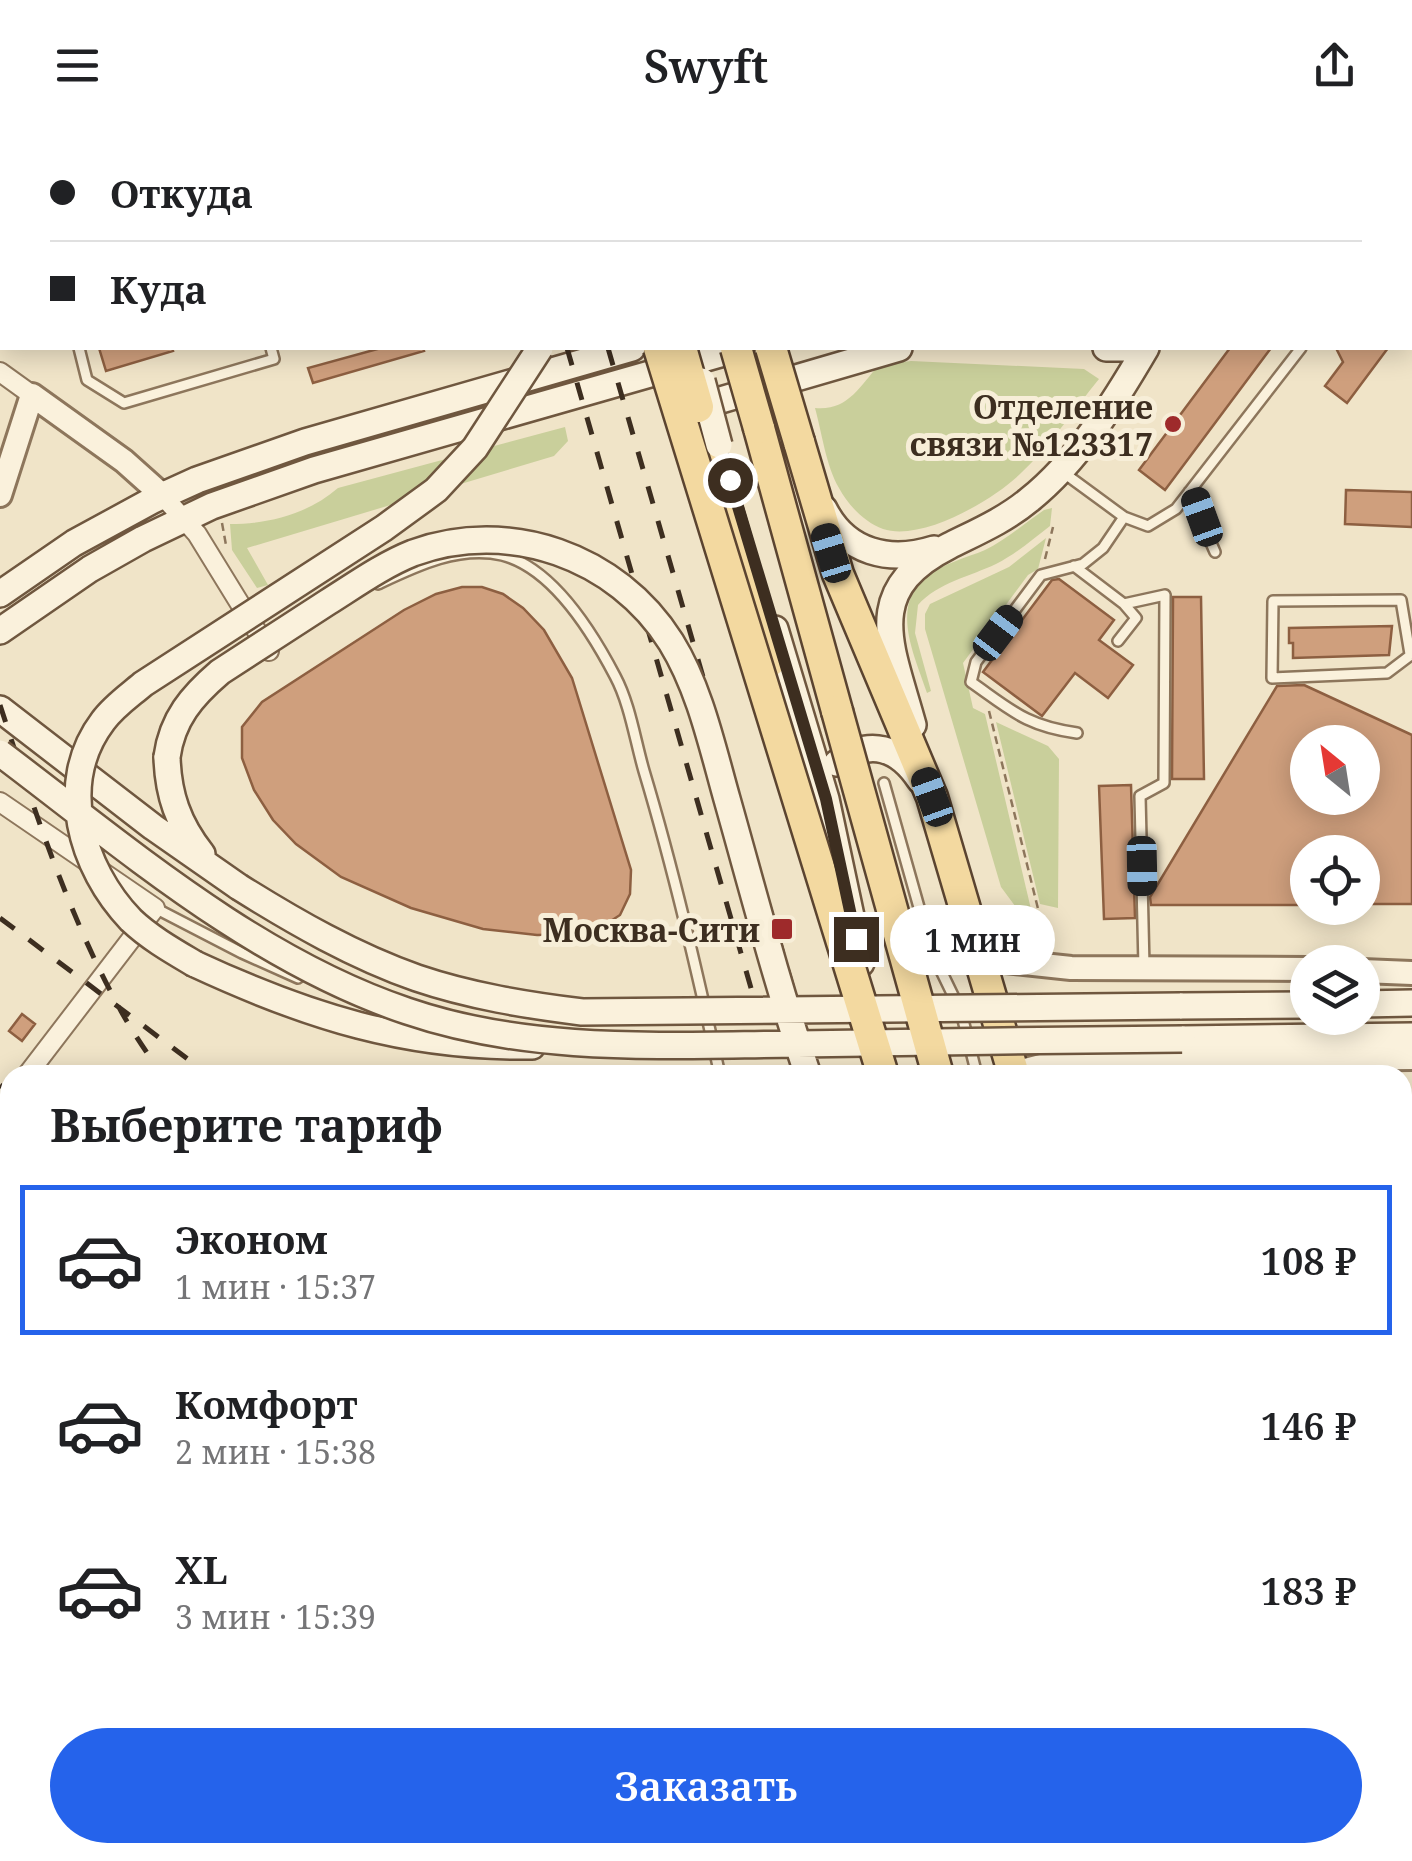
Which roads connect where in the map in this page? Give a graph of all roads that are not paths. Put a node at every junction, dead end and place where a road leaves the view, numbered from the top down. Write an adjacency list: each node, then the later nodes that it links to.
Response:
1 (80, 350): 2 (lane)
2 (272, 350)
3 (539, 350): 56 (main road, bridge)
4 (625, 350): 23 (main road)
5 (659, 350): 62 (main road, bridge)
6 (683, 350): 19 (main road, bridge)
7 (693, 350): 19 (main road, bridge)
8 (731, 350): 25 (main road)
9 (739, 350): 64 (main road, bridge)
10 (772, 350): 18 (main road, bridge)
11 (892, 350): 50 (main road)
12 (1145, 350): 16 (main road)
13 (1156, 350): 16 (main road)
14 (1299, 350): 21 (lane)
15 (0, 372): 17 (street)
16 (1123, 386): 20 (main road)
17 (32, 395): 22 (street); 23 (street)
18 (799, 442): 26 (main road); 39 (main road)
19 (714, 446): 40 (main road); 50 (main road)
20 (1060, 471): 24 (lane); 26 (main road)
21 (1190, 492): 24 (lane); 27 (lane)
22 (0, 494)
23 (162, 496): 25 (street); 29 (main road)
24 (1124, 517): 28 (lane)
25 (183, 519): 31 (main road); 33 (street)
26 (967, 537): 39 (main road)
27 (1214, 552)
28 (1074, 566): 30 (lane); 36 (lane)
29 (0, 594)
30 (1124, 604): 32 (lane); 47 (lane)
31 (0, 631)
32 (1118, 640)
33 (270, 652): 59 (lane)
34 (1411, 654): 34 (lane)
35 (0, 709): 42 (main road)
36 (1077, 733)
37 (0, 753): 56 (main road, bridge)
38 (884, 783): 44 (lane)
39 (932, 797): 40 (main road); 45 (main road)
40 (826, 799): 63 (main road)
41 (0, 802): 43 (street)
42 (239, 887): 54 (main road, bridge); 60 (main road, bridge)
43 (155, 908): 51 (lane); 58 (street)
44 (931, 950): 45 (lane); 65 (lane)
45 (978, 958): 47 (street); 66 (main road)
46 (1405, 967): 49 (street)
47 (1144, 968): 48 (street)
48 (1290, 969)
49 (1380, 969)
50 (847, 974): 61 (main road)
51 (298, 978)
52 (1380, 1004): 53 (main road)
53 (1412, 1004)
54 (1290, 1005)
55 (1412, 1036): 56 (main road, bridge)
56 (589, 1044)
57 (1412, 1058): 69 (street)
58 (36, 1065)
59 (718, 1065)
60 (805, 1065)
61 (867, 1065)
62 (881, 1065)
63 (882, 1065)
64 (935, 1065)
65 (974, 1065)
66 (1008, 1065)
67 (1046, 1065): 68 (street)
68 (1128, 1065)
69 (1262, 1065)

